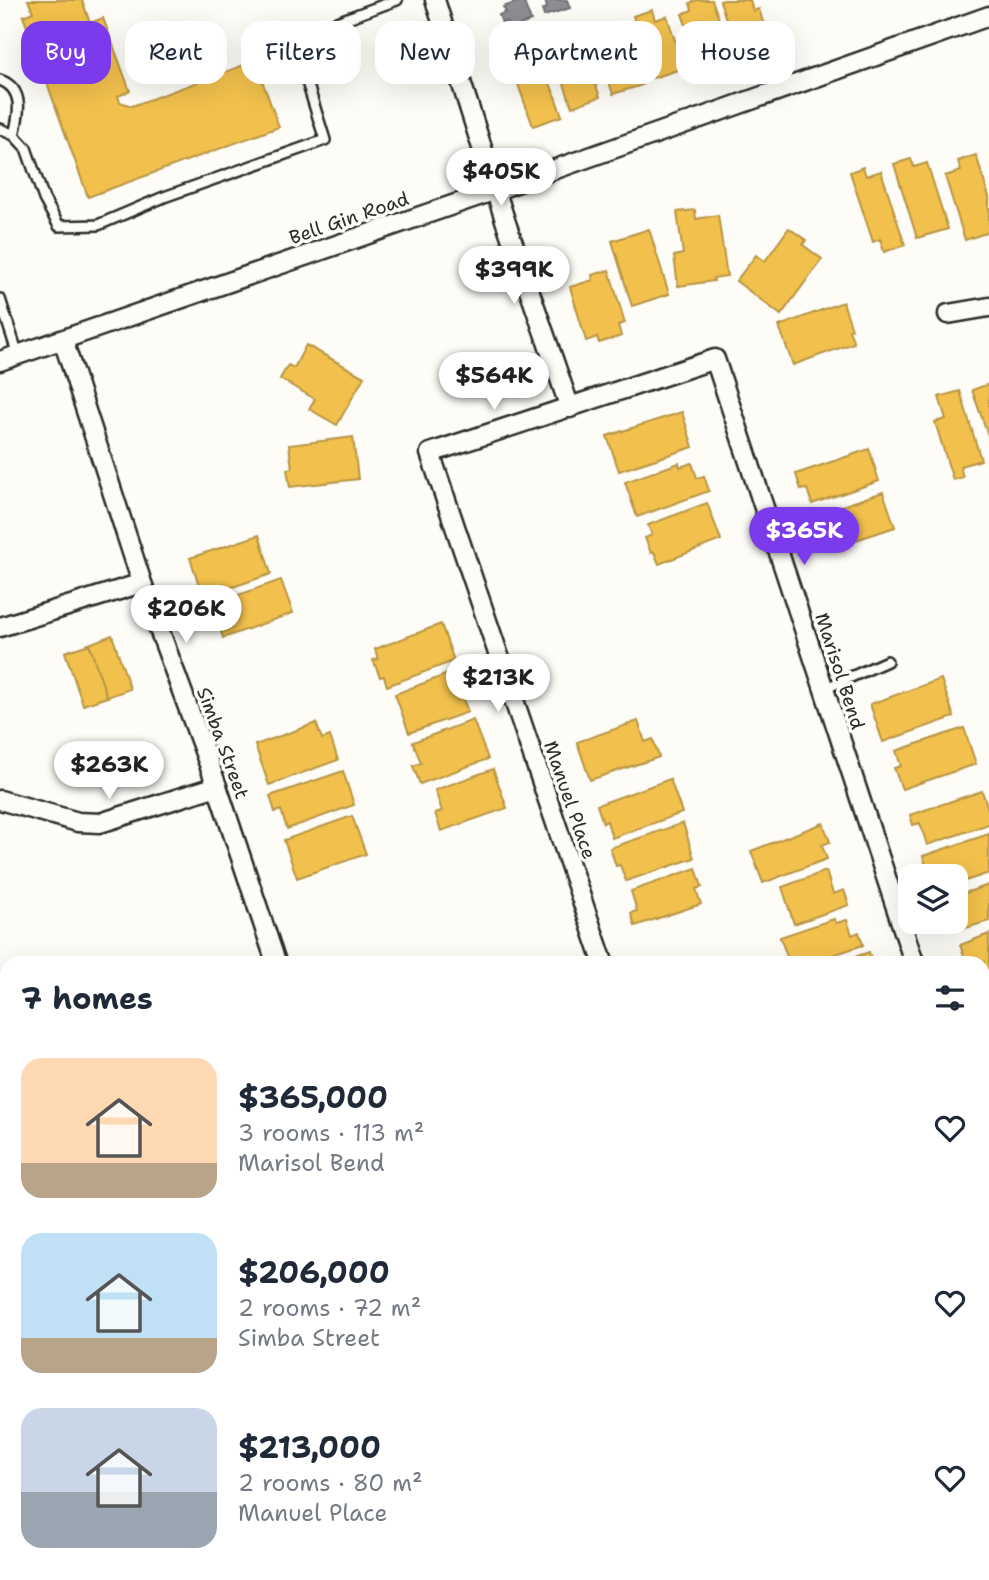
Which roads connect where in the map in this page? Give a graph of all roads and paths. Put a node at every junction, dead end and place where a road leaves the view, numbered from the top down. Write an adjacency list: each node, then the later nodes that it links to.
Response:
1 (397, 0): 6 (lane)
2 (435, 0): 7 (street)
3 (989, 16): 7 (street, Bell Gin Road)
4 (0, 80): 6 (lane)
5 (0, 129): 6 (lane)
6 (14, 135)
7 (495, 190): 11 (street, Bell Gin Road); 14 (street)
8 (0, 299): 12 (lane)
9 (989, 307): 10 (street)
10 (948, 314)
11 (63, 340): 12 (street, Bell Gin Road); 16 (street, Simba Street)
12 (18, 355): 13 (street, Bell Gin Road)
13 (0, 361)
14 (570, 408): 15 (street, Marisol Bend); 19 (street, Marisol Bend)
15 (430, 453): 23 (street, Manuel Place)
16 (142, 583): 17 (street); 20 (street, Simba Street)
17 (0, 627)
18 (887, 661): 19 (lane)
19 (824, 689): 24 (street, Marisol Bend)
20 (217, 786): 21 (street); 22 (street, Simba Street)
21 (0, 800)
22 (274, 956)
23 (601, 956)
24 (912, 956)

